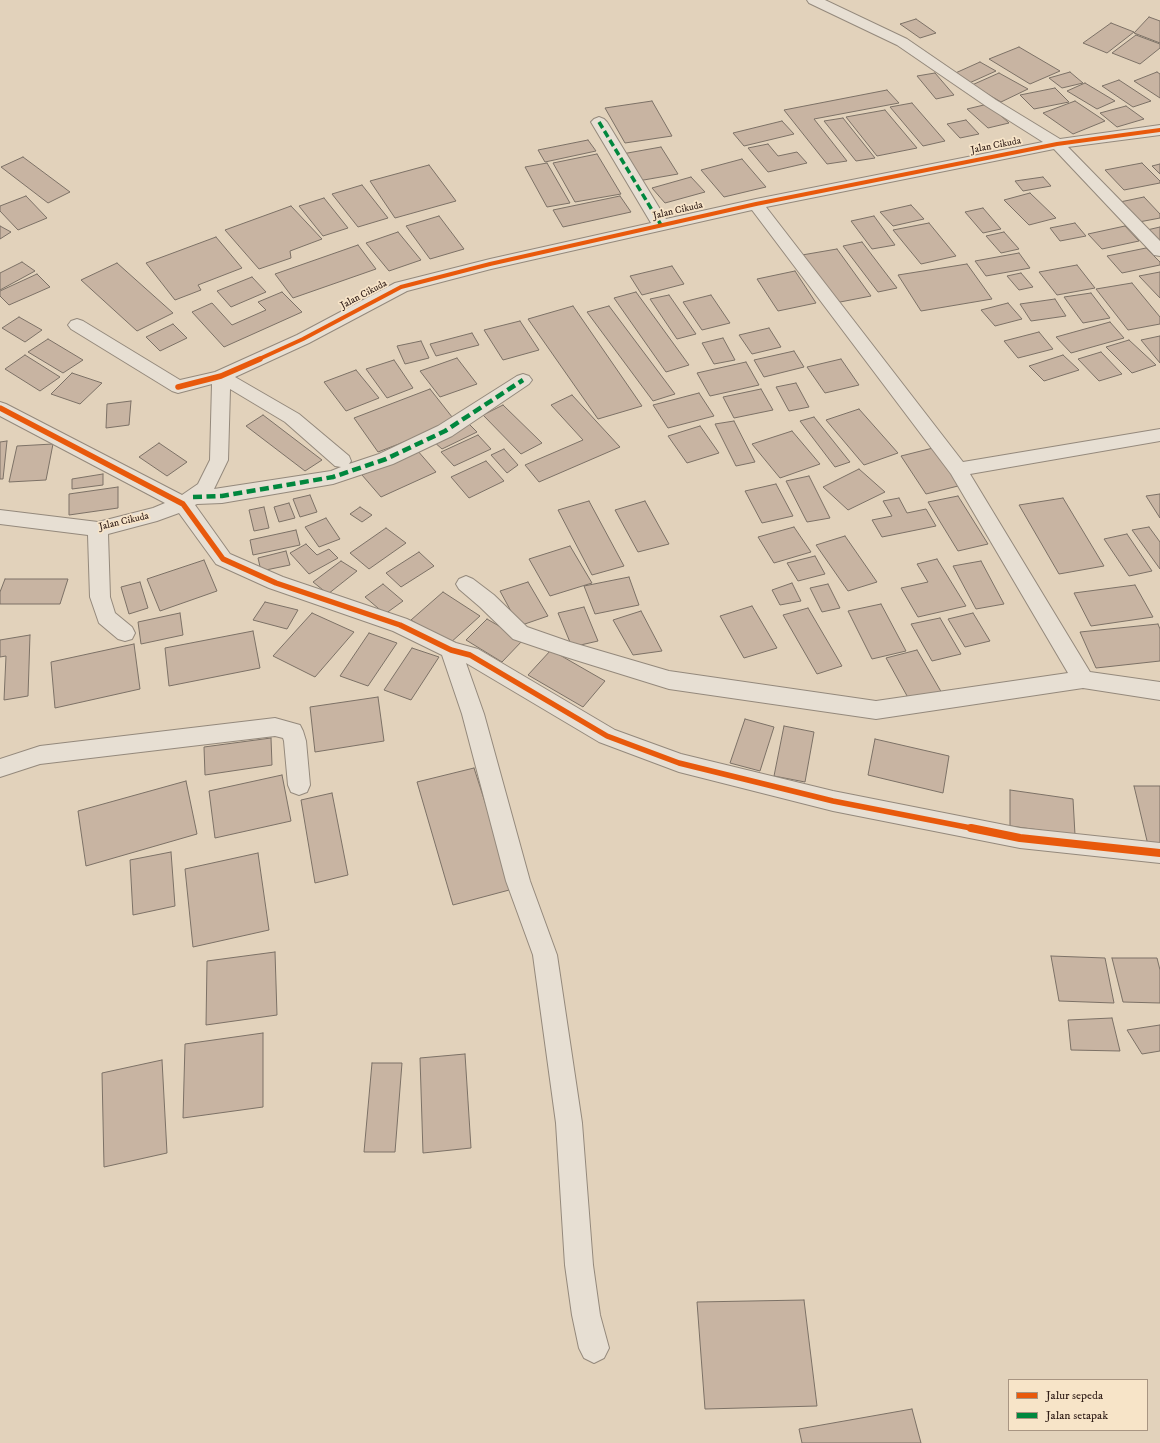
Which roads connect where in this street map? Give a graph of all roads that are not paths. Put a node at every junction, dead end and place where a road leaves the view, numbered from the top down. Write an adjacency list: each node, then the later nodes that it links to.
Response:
1 (814, 0): 4 (street)
2 (599, 122): 6 (street)
3 (1160, 130): 4 (street, Jalan Cikuda)
4 (1057, 144): 5 (street, Jalan Cikuda); 7 (street)
5 (756, 204): 6 (street, Jalan Cikuda); 14 (street)
6 (661, 225): 9 (street, Jalan Cikuda)
7 (1160, 251)
8 (77, 325): 9 (street)
9 (221, 376): 13 (street); 15 (street, Jalan Cikuda)
10 (523, 380): 15 (street)
11 (0, 408): 15 (street)
12 (1160, 435): 14 (street)
13 (342, 462)
14 (958, 469): 21 (street)
15 (188, 500): 17 (street, Jalan Cikuda); 20 (street)
16 (0, 517): 17 (street, Jalan Cikuda)
17 (98, 529): 19 (street)
18 (466, 584): 21 (street)
19 (125, 633)
20 (451, 650): 25 (street); 26 (street)
21 (1083, 679): 22 (street)
22 (1160, 691)
23 (0, 768): 24 (street)
24 (299, 785)
25 (1160, 853)
26 (594, 1348)

